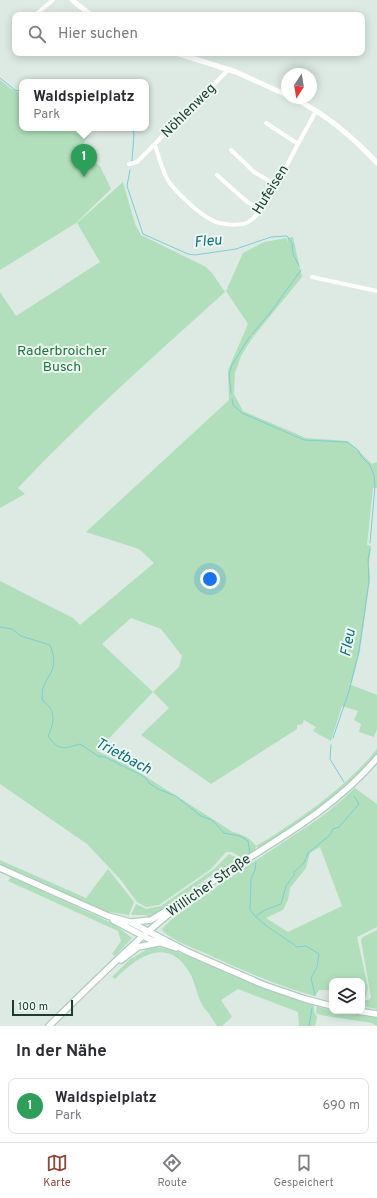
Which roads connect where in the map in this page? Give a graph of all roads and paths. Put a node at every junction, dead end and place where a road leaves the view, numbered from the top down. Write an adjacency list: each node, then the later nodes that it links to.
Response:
1 (53, 0): 3 (street)
2 (72, 0): 4 (street)
3 (39, 12)
4 (87, 12)
5 (186, 56): 6 (street)
6 (229, 69): 7 (street); 12 (street, Nöhlenweg)
7 (281, 92)
8 (304, 104): 9 (street)
9 (316, 111): 11 (street, Hufeisen); 14 (street)
10 (266, 123): 11 (street)
11 (298, 144): 17 (street, Hufeisen)
12 (155, 145): 15 (street, Nöhlenweg); 18 (street, Hufeisen)
13 (231, 150): 17 (street)
14 (377, 163)
15 (129, 164)
16 (218, 175): 18 (street)
17 (276, 185): 18 (street, Hufeisen)
18 (260, 210)
19 (312, 277): 20 (street)
20 (377, 291)
21 (377, 758): 23 (main road, Willicher Straße)
22 (0, 868): 24 (main road)
23 (191, 897): 25 (main road); 26 (main road, Willicher Straße)
24 (108, 916): 25 (main road); 27 (main road)
25 (130, 922): 26 (main road)
26 (148, 931): 27 (main road, Willicher Straße); 29 (main road)
27 (142, 935): 28 (main road); 30 (main road, Willicher Straße)
28 (160, 943): 29 (main road); 30 (main road)
29 (188, 952): 31 (main road)
30 (107, 970): 34 (main road, Willicher Straße)
31 (329, 1006)
32 (365, 1012): 33 (main road)
33 (377, 1014)
34 (49, 1026)

